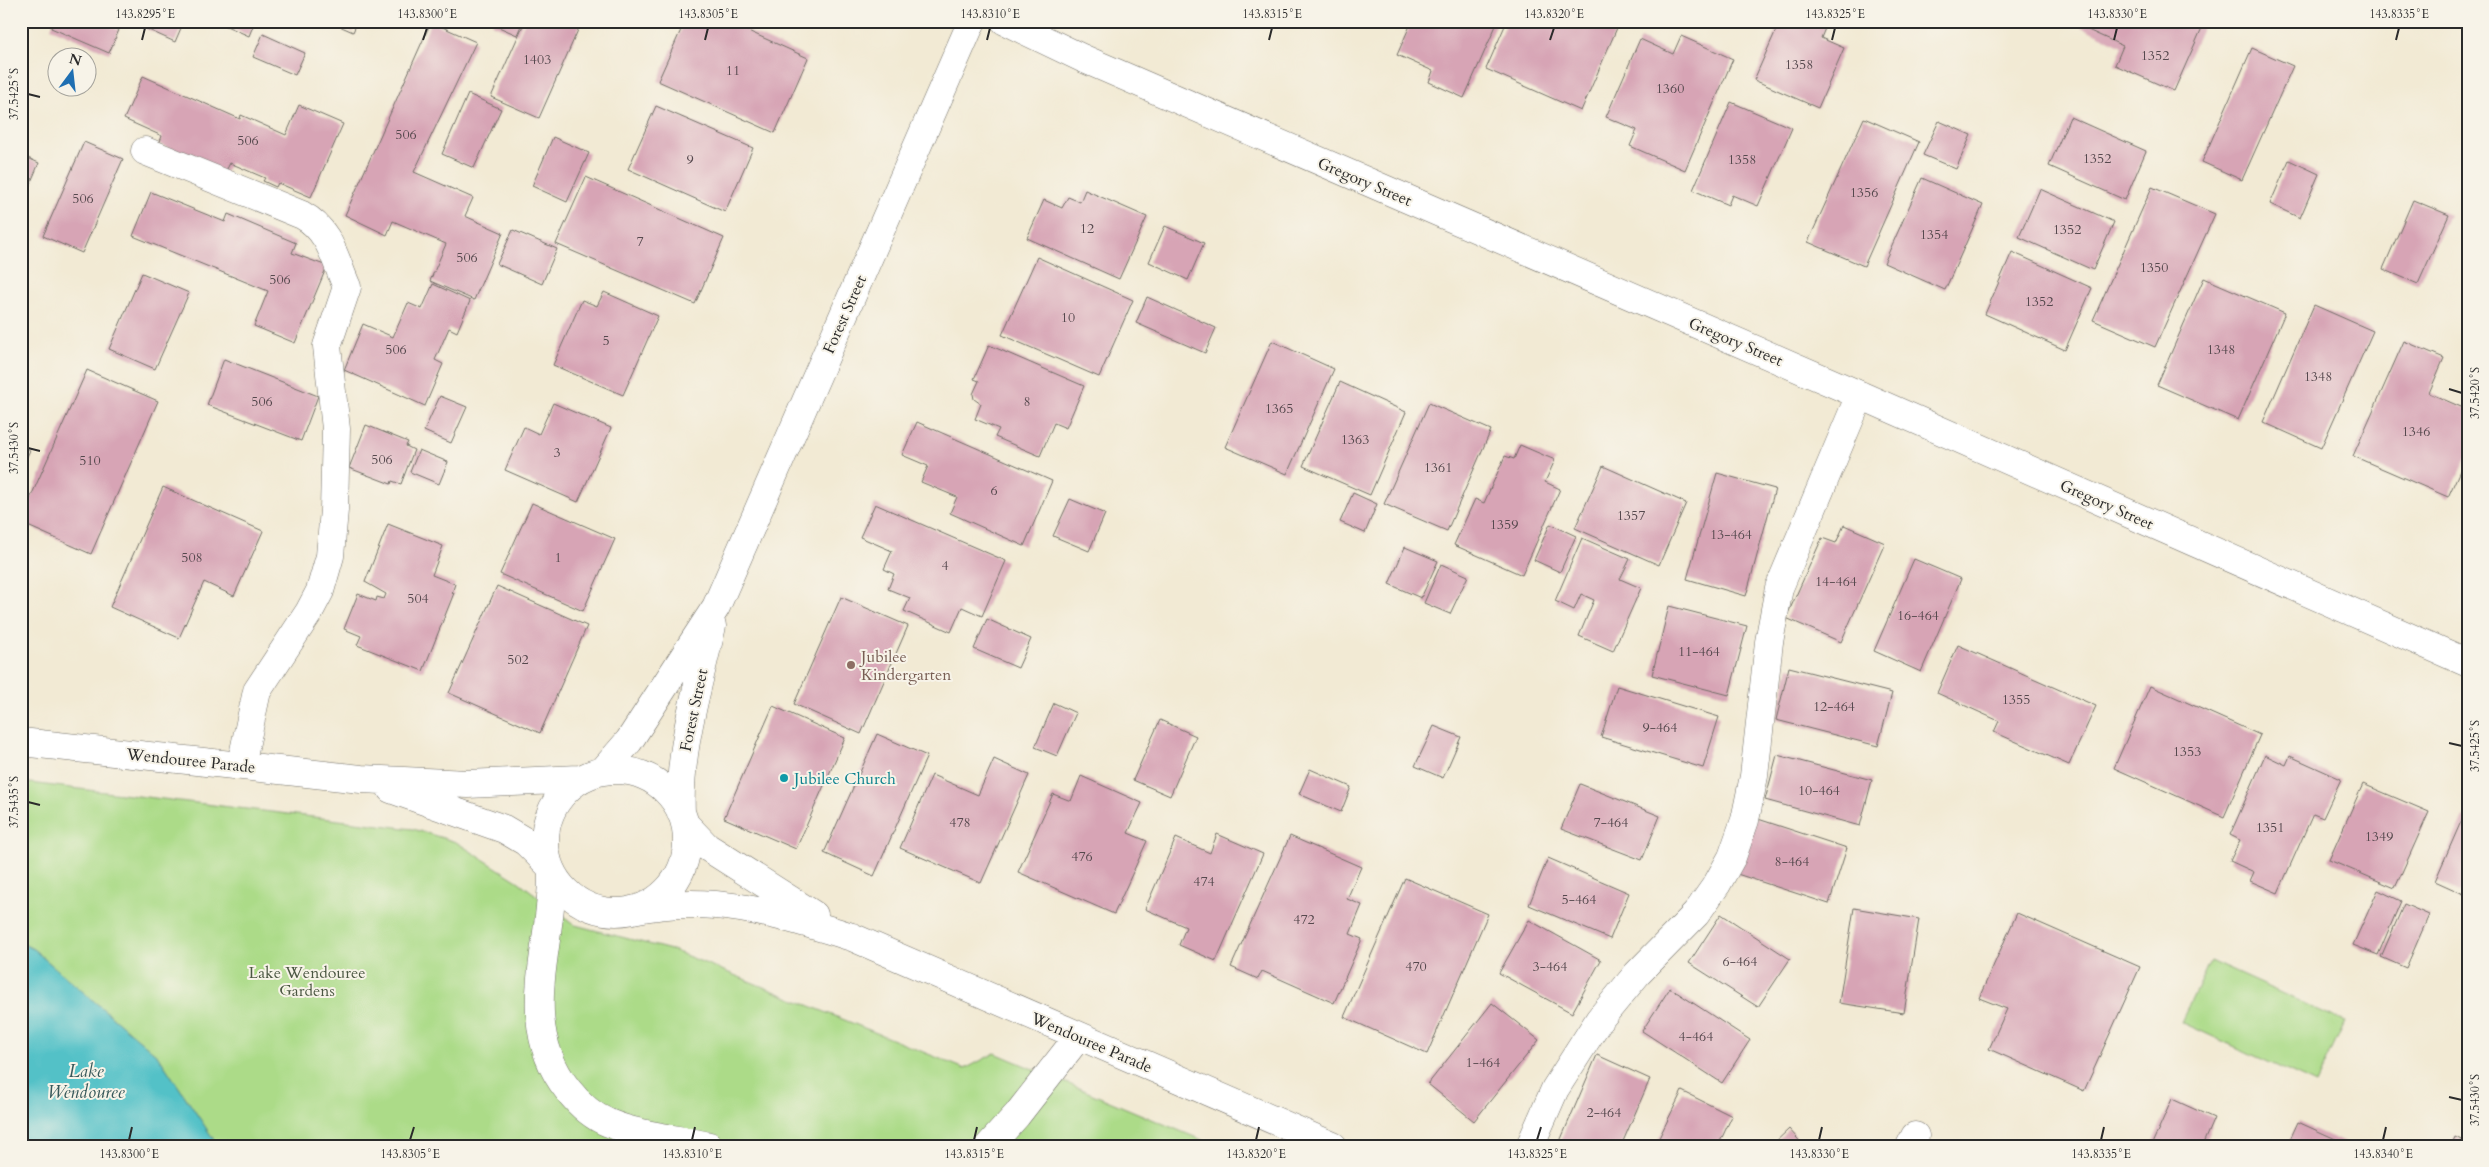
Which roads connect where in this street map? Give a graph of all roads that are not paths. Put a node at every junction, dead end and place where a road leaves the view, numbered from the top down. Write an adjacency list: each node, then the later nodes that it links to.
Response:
1 (972, 21): 5 (street, Forest Street)
2 (1004, 21): 4 (street, Gregory Street)
3 (145, 151): 8 (street)
4 (1860, 395): 6 (street, Gregory Street); 20 (street)
5 (716, 607): 9 (street, Forest Street); 11 (street, Forest Street)
6 (2468, 663)
7 (21, 742): 8 (street, Wendouree Parade)
8 (241, 765): 10 (street, Wendouree Parade)
9 (591, 775): 10 (street, Wendouree Parade); 11 (street); 12 (street)
10 (361, 779): 12 (street, Wendouree Parade)
11 (683, 819): 13 (street); 14 (street, Wendouree Parade)
12 (550, 869): 13 (street); 16 (street)
13 (632, 910): 14 (street, Wendouree Parade)
14 (852, 937): 15 (street, Wendouree Parade)
15 (1078, 1036): 18 (street); 19 (street, Wendouree Parade)
16 (621, 1136): 17 (street)
17 (709, 1146)
18 (989, 1146)
19 (1333, 1146)
20 (1530, 1146)

